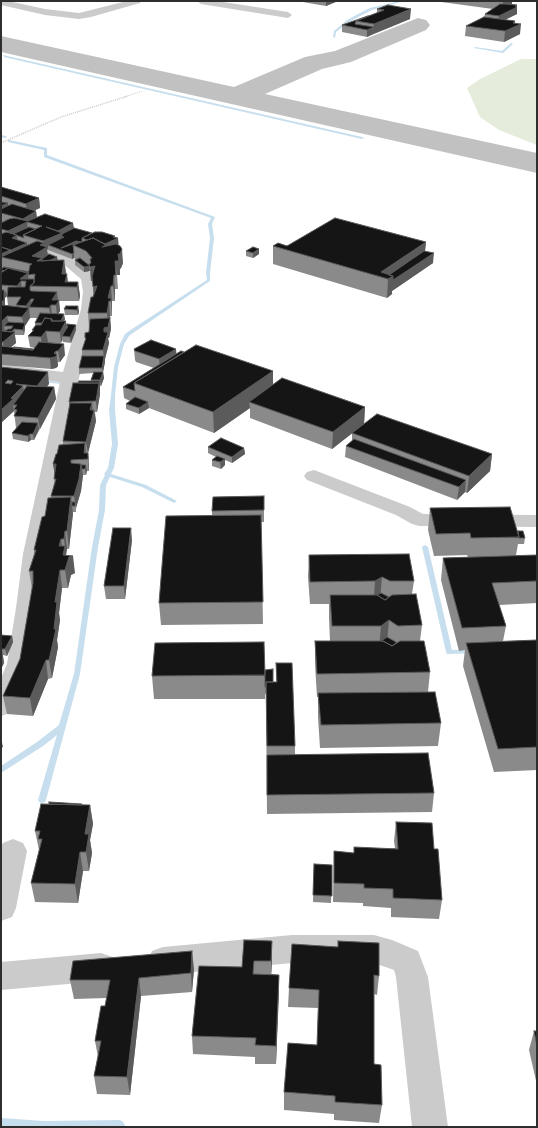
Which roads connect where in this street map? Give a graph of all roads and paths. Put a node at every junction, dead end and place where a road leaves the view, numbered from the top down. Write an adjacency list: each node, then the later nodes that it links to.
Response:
1 (102, 1): 5 (street)
2 (137, 1): 5 (street)
3 (201, 1): 6 (street)
4 (1, 2): 5 (street)
5 (124, 5)
6 (288, 15)
7 (143, 91): 8 (path)
8 (1, 143)
9 (1, 239): 11 (street)
10 (1, 368): 11 (street)
11 (70, 378): 14 (street)
12 (314, 476): 13 (street)
13 (537, 522)
14 (1, 707)
15 (13, 851): 16 (street)
16 (1, 908)
17 (1, 976): 18 (street)
18 (430, 1127)

